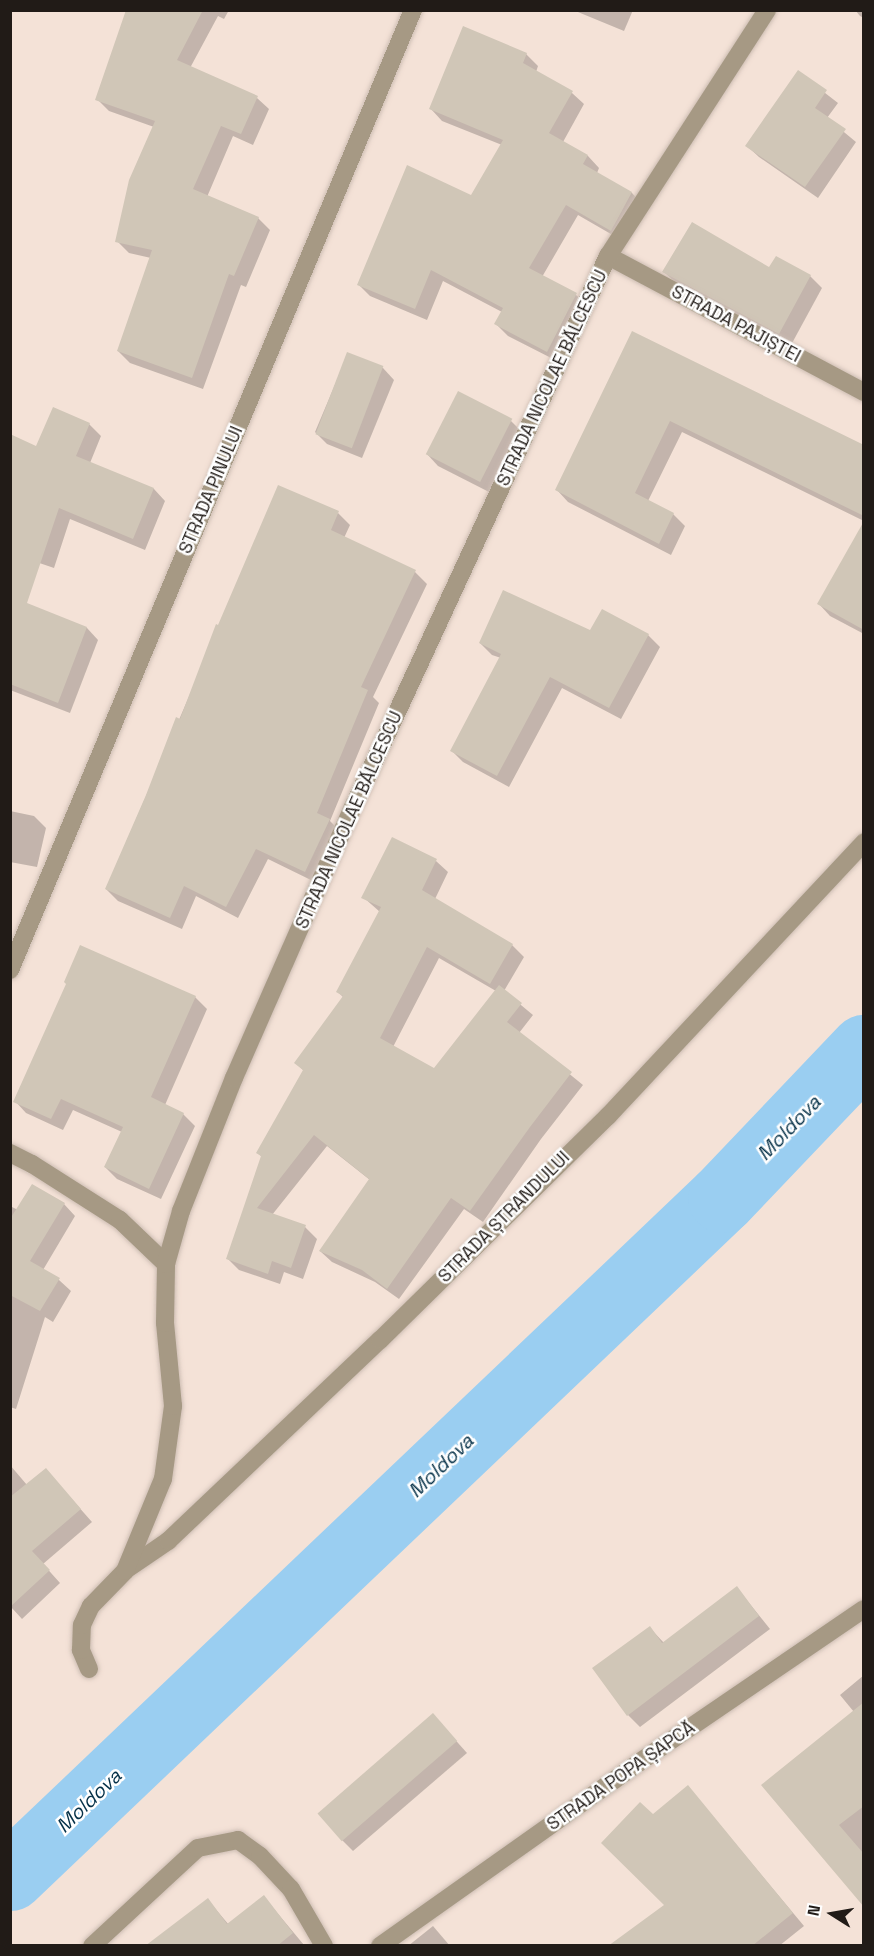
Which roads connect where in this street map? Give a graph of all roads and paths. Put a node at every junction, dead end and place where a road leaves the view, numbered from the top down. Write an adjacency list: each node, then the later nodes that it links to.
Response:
1 (414, 10): 6 (street, STRADA PINULUI)
2 (767, 10): 3 (street, STRADA NICOLAE BĂLCESCU)
3 (608, 256): 4 (street, STRADA PAJIȘTEI); 8 (street, STRADA NICOLAE BĂLCESCU)
4 (864, 392)
5 (864, 842): 9 (street, STRADA ȘTRANDULUI)
6 (10, 970)
7 (10, 1153): 8 (street)
8 (166, 1264): 9 (street, STRADA NICOLAE BĂLCESCU)
9 (125, 1570): 11 (street, STRADA NICOLAE BĂLCESCU)
10 (864, 1609): 14 (street, STRADA POPA ȘAPCĂ)
11 (89, 1669)
12 (92, 1946): 13 (street)
13 (324, 1946)
14 (380, 1946)

